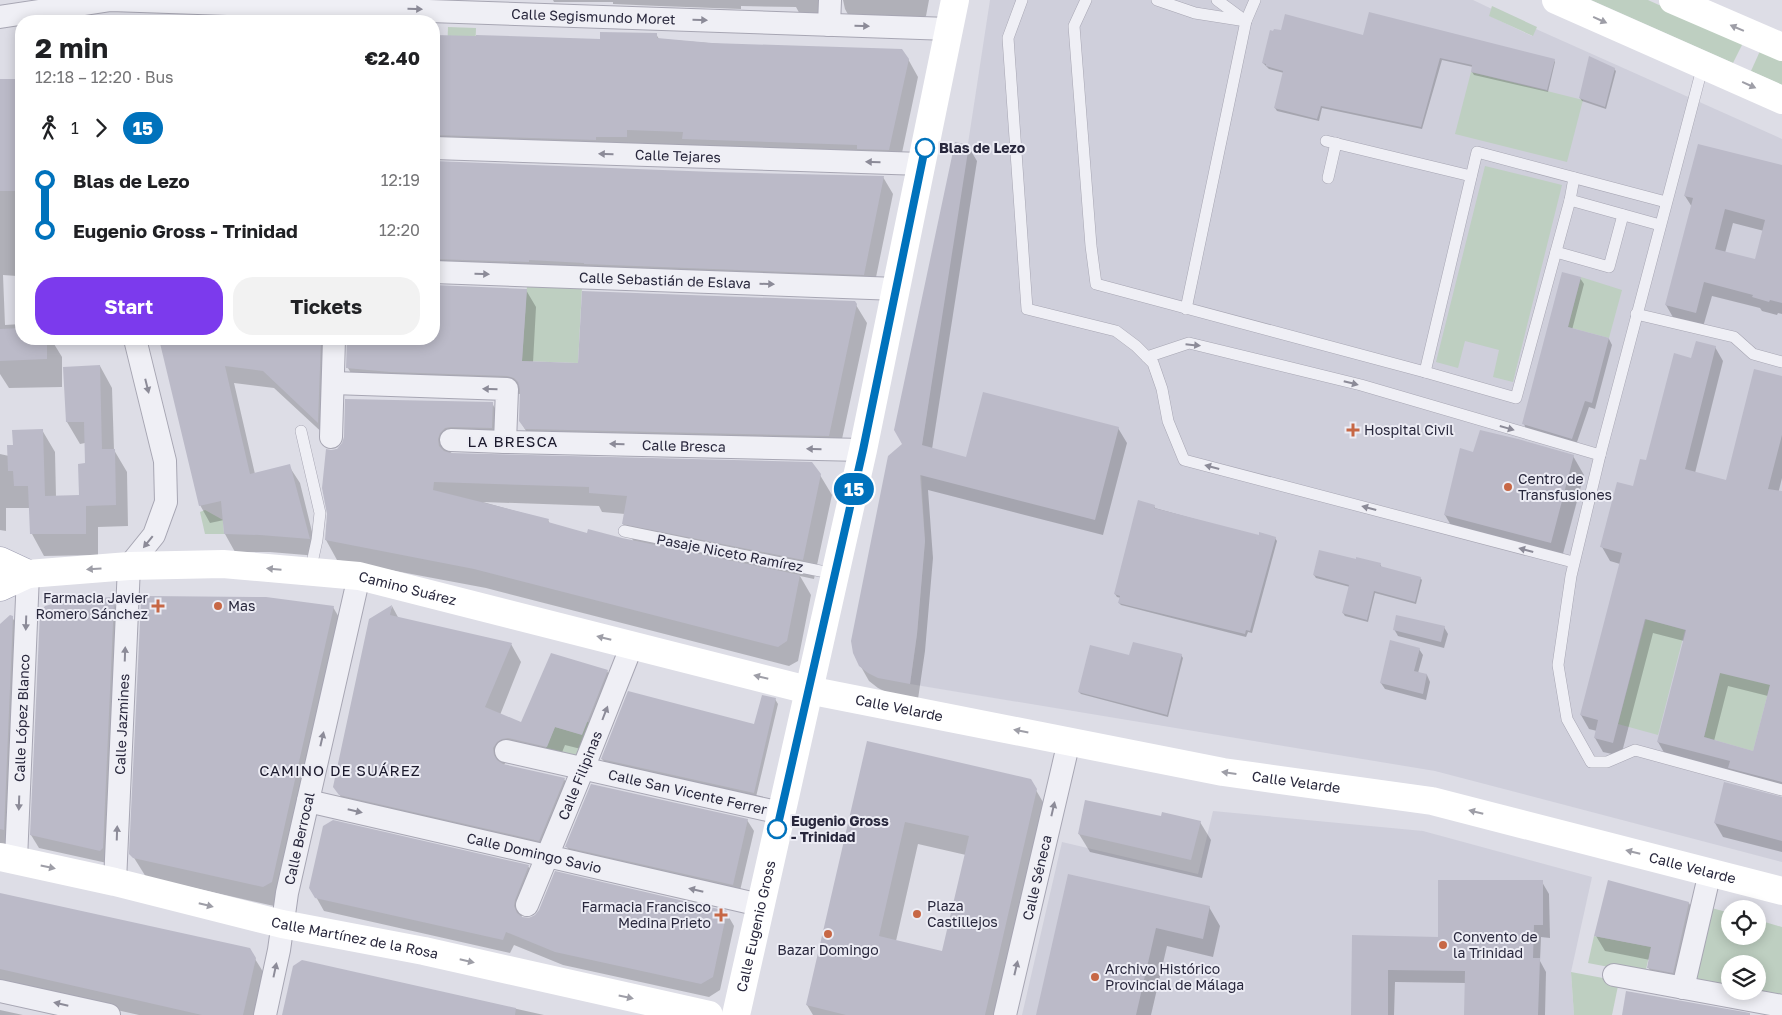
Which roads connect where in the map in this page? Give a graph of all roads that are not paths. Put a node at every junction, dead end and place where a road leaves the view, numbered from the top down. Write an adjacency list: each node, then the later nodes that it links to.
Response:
1 (830, 0): 16 (street)
2 (955, 0): 17 (main road, Calle Eugenio Gross)
3 (1022, 0): 37 (lane)
4 (1086, 0): 33 (lane)
5 (1157, 0): 15 (lane)
6 (1218, 0): 15 (lane)
7 (1255, 0): 15 (lane)
8 (1556, 0): 19 (main road, one-way to 19)
9 (1673, 0): 18 (main road, one-way to 9)
10 (365, 4): 11 (street, Calle Segismundo Moret); 16 (street, Calle Segismundo Moret, one-way to 16)
11 (87, 9): 12 (street, Calle Segismundo Moret)
12 (22, 15)
13 (15, 16): 14 (street, Calle Segismundo Moret)
14 (0, 17)
15 (1246, 21): 33 (lane)
16 (830, 25): 17 (street, Calle Segismundo Moret, one-way to 17)
17 (949, 29): 22 (main road, Calle Eugenio Gross)
18 (1782, 47)
19 (1703, 65): 20 (main road, one-way to 20); 27 (lane)
20 (1782, 100)
21 (440, 148): 22 (street, Calle Tejares, one-way to 21)
22 (922, 164): 32 (main road, Calle Eugenio Gross)
23 (1471, 176): 24 (lane); 25 (lane); 39 (lane)
24 (1328, 178)
25 (1574, 178): 26 (lane); 27 (lane)
26 (1570, 200): 28 (lane); 30 (lane)
27 (1666, 202): 29 (lane)
28 (1623, 215): 29 (lane); 30 (lane)
29 (1660, 225): 34 (lane)
30 (1556, 252): 39 (lane)
31 (440, 272): 32 (street, Calle Sebastián de Eslava, one-way to 32)
32 (897, 288): 45 (main road, Calle Eugenio Gross)
33 (1186, 309): 39 (lane)
34 (1636, 314): 38 (lane); 46 (lane)
35 (136, 345): 50 (street, one-way to 50)
36 (334, 345): 40 (street)
37 (1147, 357): 46 (lane, one-way to 46); 49 (lane, one-way to 37)
38 (1782, 362)
39 (1425, 372)
40 (333, 383): 42 (street); 44 (street, one-way to 40)
41 (301, 431): 51 (lane)
42 (331, 437)
43 (451, 440): 44 (street, Calle Bresca)
44 (506, 442): 45 (street, Calle Bresca, one-way to 44)
45 (863, 450): 53 (main road, Calle Eugenio Gross)
46 (1600, 455): 49 (lane)
47 (624, 531): 53 (lane, Pasaje Niceto Ramírez)
48 (0, 562): 52 (main road, Camino Suárez)
49 (1573, 562): 61 (lane)
50 (129, 566): 51 (main road, Camino Suárez, one-way to 50); 52 (main road, Camino Suárez, one-way to 52); 67 (street, Calle Jazmines, one-way to 50)
51 (310, 572): 54 (main road, Camino Suárez)
52 (28, 574): 55 (main road); 65 (street, Calle López Blanco, one-way to 65)
53 (835, 574): 57 (main road, Calle Eugenio Gross)
54 (359, 576): 56 (main road, Camino Suárez, one-way to 54); 62 (street, Calle Berrocal, one-way to 54)
55 (0, 587)
56 (632, 645): 57 (main road, Camino Suárez, one-way to 56); 60 (street, Calle Filipinas, one-way to 56)
57 (808, 690): 58 (main road, Calle Velarde, one-way to 57); 63 (main road, Calle Eugenio Gross)
58 (1069, 741): 66 (main road, Calle Velarde, one-way to 58); 80 (street, Calle Séneca, one-way to 58)
59 (506, 751): 60 (street, Calle San Vicente Ferrer)
60 (583, 769): 63 (street, Calle San Vicente Ferrer); 64 (street, Calle Filipinas)
61 (1782, 790)
62 (308, 801): 64 (street, Calle Domingo Savio, one-way to 64); 71 (street, Calle Berrocal)
63 (781, 813): 70 (main road, Calle Eugenio Gross)
64 (547, 856): 69 (street, Calle Filipinas); 70 (street, Calle Domingo Savio, one-way to 64)
65 (8, 858): 67 (main road, Calle Martínez de la Rosa, one-way to 67)
66 (1710, 872): 68 (main road, Calle Velarde); 73 (street)
67 (115, 882): 71 (main road, Calle Martínez de la Rosa, one-way to 71)
68 (1782, 891)
69 (527, 905)
70 (760, 905): 79 (main road, Calle Eugenio Gross)
71 (282, 924): 77 (street, Calle Berrocal, one-way to 71); 78 (main road, Calle Martínez de la Rosa, one-way to 78)
72 (1614, 975): 73 (street)
73 (1684, 988): 75 (street)
74 (0, 991): 76 (street, one-way to 74)
75 (1782, 1006)
76 (109, 1015)
77 (264, 1015)
78 (709, 1015)
79 (736, 1015)
80 (1005, 1015)

